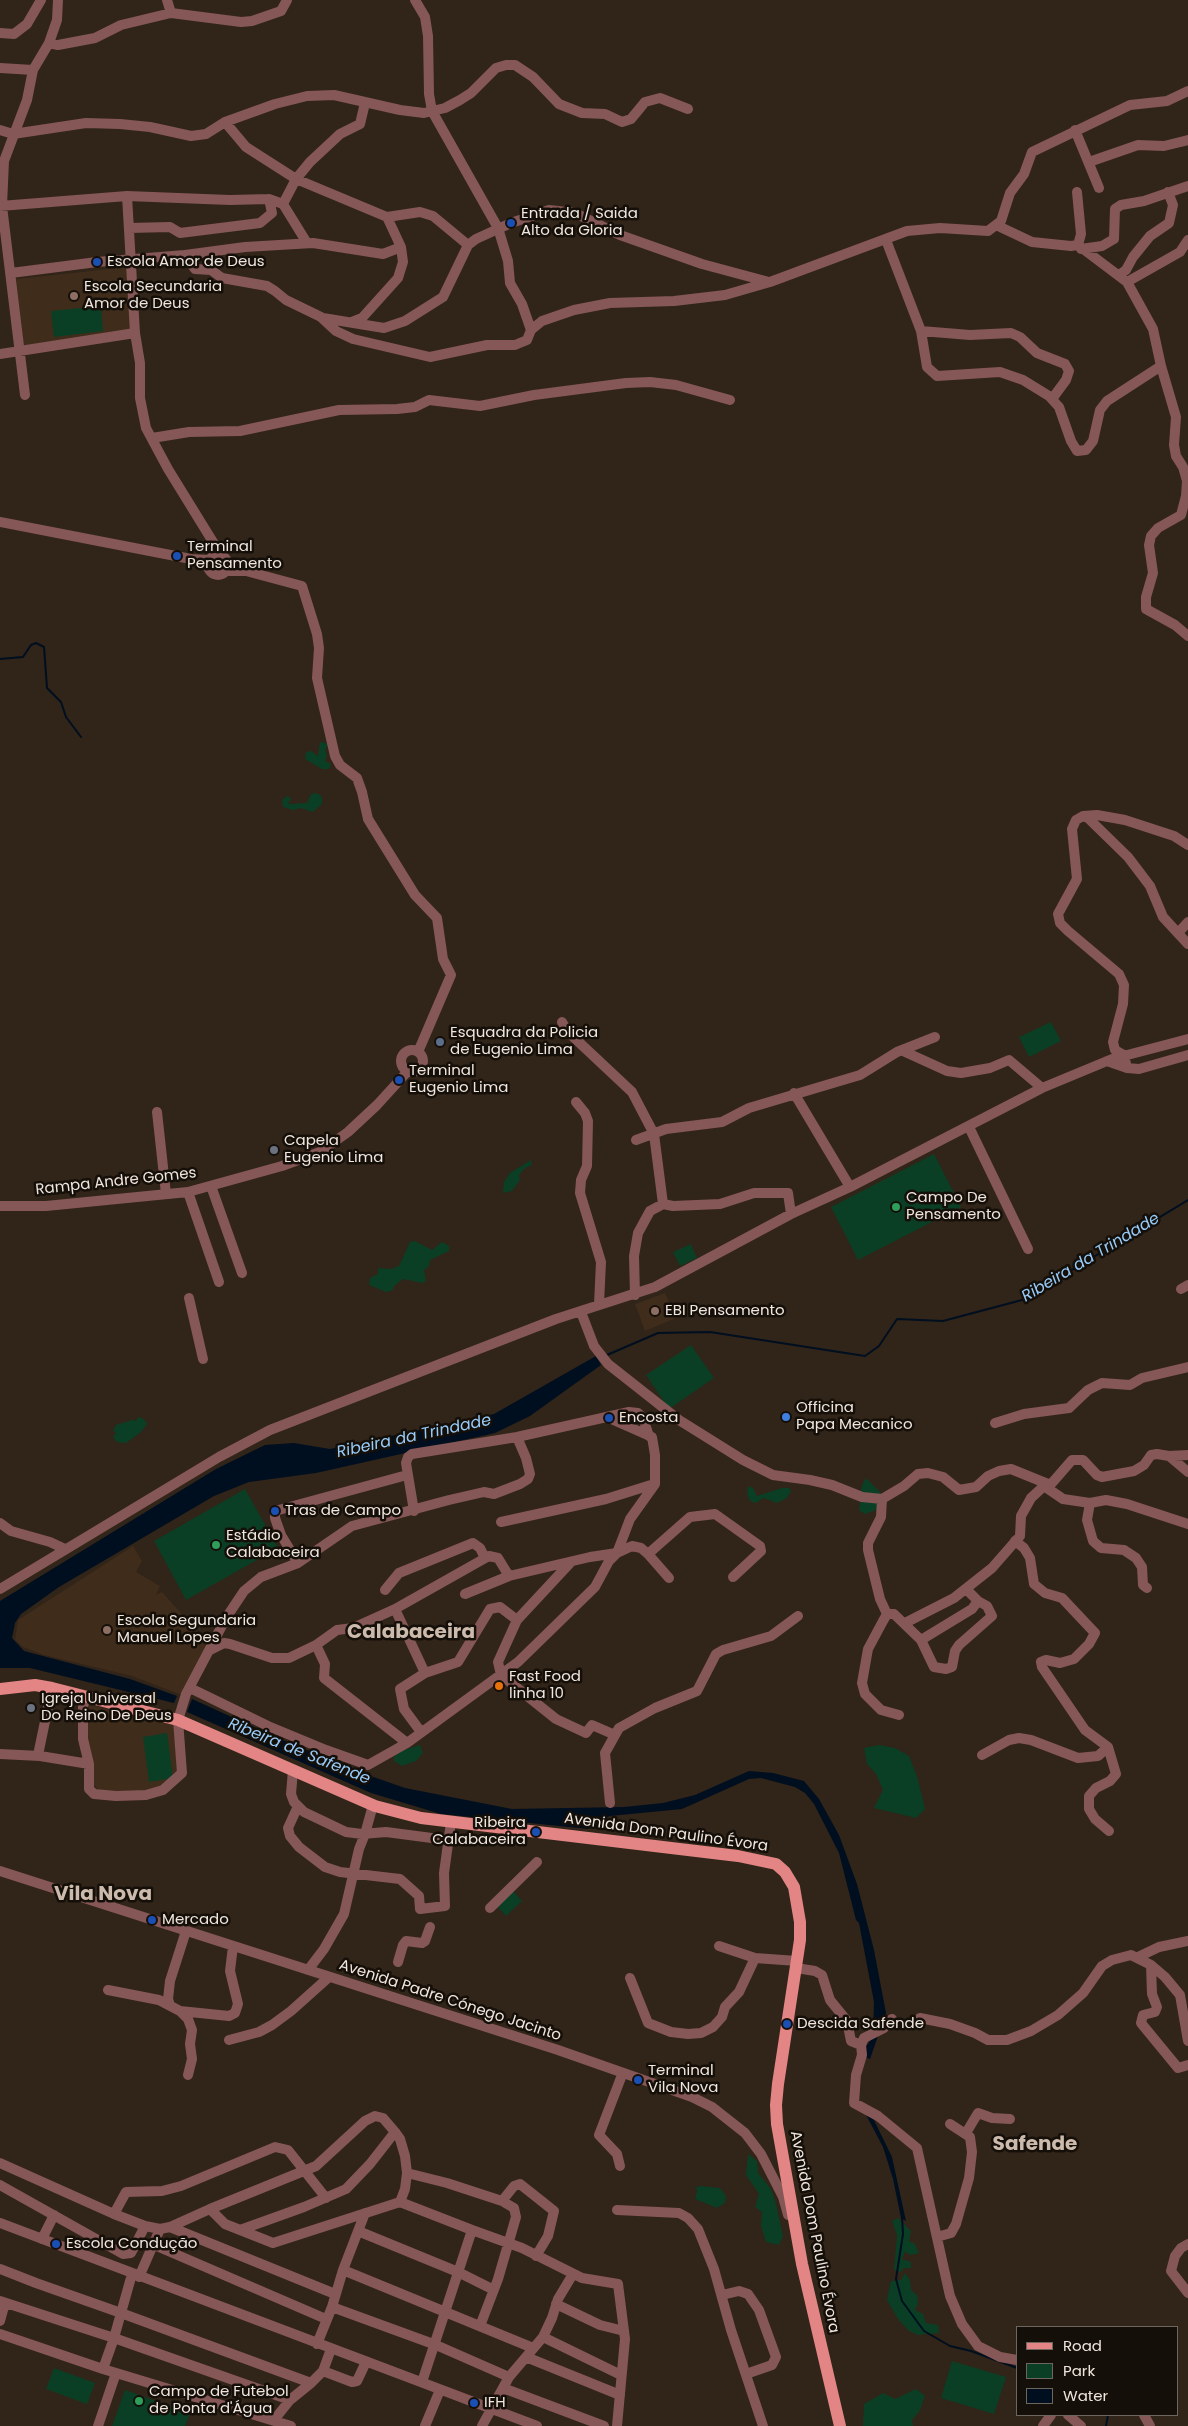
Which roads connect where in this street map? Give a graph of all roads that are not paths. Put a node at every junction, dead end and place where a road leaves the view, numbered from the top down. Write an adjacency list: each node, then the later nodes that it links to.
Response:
1 (41, 0): 7 (street)
2 (58, 0): 8 (street)
3 (167, 0): 6 (street)
4 (287, 0): 6 (street)
5 (415, 0): 14 (street)
6 (171, 13): 8 (street)
7 (0, 33)
8 (49, 43): 10 (street)
9 (0, 68): 10 (street)
10 (33, 70): 18 (street)
11 (1188, 90): 17 (street)
12 (365, 103): 14 (street); 15 (street); 23 (street)
13 (688, 109): 14 (street)
14 (432, 111): 35 (street)
15 (225, 122): 18 (street); 23 (street)
16 (0, 130): 18 (street)
17 (1075, 130): 22 (street); 33 (street)
18 (13, 134): 21 (street)
19 (1188, 140): 22 (street)
20 (0, 147): 21 (street)
21 (4, 161): 31 (street)
22 (1089, 162): 25 (street)
23 (296, 179): 30 (street); 32 (street)
24 (1188, 186): 27 (street)
25 (1099, 188)
26 (1077, 192): 41 (street)
27 (1168, 192): 41 (street); 48 (street)
28 (127, 196): 29 (street); 31 (street); 34 (street)
29 (270, 199): 30 (street); 34 (street)
30 (283, 204): 38 (street)
31 (1, 206): 44 (street)
32 (387, 217): 39 (street); 40 (street)
33 (996, 225): 36 (street); 41 (street)
34 (129, 228): 45 (street)
35 (498, 228): 39 (street); 49 (street); 52 (street)
36 (886, 240): 49 (street); 53 (street)
37 (1188, 240): 48 (street)
38 (307, 243): 40 (street); 42 (street)
39 (468, 245): 51 (street)
40 (401, 247): 51 (street)
41 (1080, 247): 48 (street)
42 (208, 253): 43 (street); 46 (street)
43 (185, 255): 45 (street); 46 (street)
44 (4, 257): 47 (street)
45 (130, 260): 47 (street); 54 (street)
46 (211, 270): 50 (street)
47 (11, 273): 55 (street)
48 (1123, 278): 57 (street)
49 (770, 282): 52 (street)
50 (321, 317): 51 (street); 52 (street)
51 (352, 322)
52 (531, 330)
53 (921, 332): 59 (street); 59 (street)
54 (135, 333): 55 (street); 61 (street)
55 (20, 351): 56 (street); 58 (street)
56 (0, 354)
57 (1161, 366): 59 (street); 70 (street)
58 (25, 395)
59 (1052, 399)
60 (730, 400): 61 (street)
61 (152, 438): 63 (street)
62 (0, 522): 65 (street)
63 (205, 531): 64 (street); 66 (street)
64 (224, 558): 66 (street); 67 (street); 68 (street)
65 (191, 559): 66 (street); 69 (street)
66 (209, 559): 69 (street)
67 (226, 571): 68 (street); 69 (street)
68 (246, 571): 80 (street)
69 (210, 573)
70 (1188, 636)
71 (1083, 816): 72 (street); 74 (street); 82 (street)
72 (1188, 845)
73 (1188, 922): 74 (street)
74 (1178, 933): 75 (street)
75 (1188, 944)
76 (562, 1022): 91 (street)
77 (935, 1037): 79 (street)
78 (1188, 1039): 82 (street)
79 (903, 1051): 86 (street); 87 (street)
80 (418, 1052): 85 (street); 85 (street)
81 (1188, 1054): 84 (street)
82 (1124, 1055): 83 (street); 84 (street)
83 (1107, 1061): 84 (street); 86 (street)
84 (1127, 1068)
85 (408, 1071): 93 (street, Rampa Andre Gomes)
86 (1042, 1088): 90 (street)
87 (794, 1093): 91 (street); 94 (street)
88 (576, 1102): 105 (street)
89 (157, 1112): 96 (street)
90 (969, 1127): 94 (street); 100 (street)
91 (654, 1134): 92 (street); 97 (street)
92 (636, 1140)
93 (211, 1186): 95 (street, Rampa Andre Gomes); 101 (street)
94 (850, 1187): 99 (street)
95 (188, 1192): 96 (street, Rampa Andre Gomes); 102 (street)
96 (166, 1194): 98 (street, Rampa Andre Gomes)
97 (662, 1204): 99 (street); 103 (street)
98 (0, 1206)
99 (791, 1214): 103 (street)
100 (1028, 1249)
101 (242, 1273)
102 (219, 1282)
103 (635, 1294): 105 (street)
104 (189, 1298): 107 (street)
105 (599, 1304): 106 (street)
106 (580, 1312): 119 (street); 126 (street)
107 (203, 1359)
108 (1188, 1367): 110 (street)
109 (609, 1418): 111 (street); 111 (street); 112 (street)
110 (995, 1423)
111 (649, 1436): 117 (street)
112 (517, 1437): 116 (street); 121 (street)
113 (1188, 1455): 114 (street)
114 (1169, 1456): 115 (street); 118 (street)
115 (1188, 1472)
116 (407, 1475): 121 (street); 130 (street)
117 (655, 1484): 122 (street); 127 (street)
118 (1045, 1485): 119 (street); 120 (street); 125 (street)
119 (882, 1499): 142 (street)
120 (1090, 1503): 124 (street); 135 (street)
121 (414, 1511): 130 (street)
122 (501, 1522)
123 (0, 1523): 126 (street)
124 (1188, 1524)
125 (1015, 1541): 137 (street); 160 (street)
126 (65, 1549): 136 (street)
127 (617, 1553): 128 (street); 131 (street); 150 (street)
128 (648, 1554): 133 (street); 134 (street)
129 (484, 1558): 132 (street); 138 (street); 141 (street)
130 (298, 1563): 148 (street)
131 (570, 1563): 132 (street); 144 (street)
132 (509, 1576): 139 (street)
133 (733, 1577)
134 (670, 1578)
135 (1147, 1588)
136 (0, 1589)
137 (966, 1589): 140 (street); 145 (street)
138 (385, 1590)
139 (465, 1594)
140 (978, 1601): 146 (street); 146 (street)
141 (395, 1609): 147 (street); 149 (street)
142 (887, 1614): 145 (street); 155 (street)
143 (798, 1616): 158 (street)
144 (516, 1620): 149 (street); 150 (street)
145 (904, 1623): 146 (street)
146 (921, 1640)
147 (316, 1645): 148 (street); 159 (street)
148 (210, 1650): 153 (street)
149 (426, 1673): 157 (street)
150 (501, 1675): 157 (street); 158 (street)
151 (52, 1688): 152 (main road, Avenida Dom Paulino Évora); 154 (main road, Avenida Dom Paulino Évora); 163 (street)
152 (0, 1689)
153 (188, 1691): 156 (street); 159 (street)
154 (86, 1696): 156 (main road, Avenida Dom Paulino Évora); 164 (street)
155 (899, 1715)
156 (179, 1716): 164 (street); 165 (main road, Avenida Dom Paulino Évora)
157 (421, 1732): 159 (street)
158 (615, 1735): 166 (street)
159 (407, 1743)
160 (1108, 1747): 162 (street); 170 (street)
161 (0, 1754): 163 (street)
162 (982, 1755)
163 (38, 1756): 164 (street)
164 (88, 1764)
165 (293, 1770): 167 (main road, Avenida Dom Paulino Évora); 168 (street)
166 (610, 1803)
167 (373, 1805): 169 (main road, Avenida Dom Paulino Évora); 171 (street)
168 (298, 1806): 171 (street); 175 (street)
169 (451, 1822): 172 (street); 185 (main road, Avenida Dom Paulino Évora)
170 (1109, 1831)
171 (365, 1834): 172 (street); 175 (street)
172 (447, 1840): 175 (street)
173 (537, 1862): 176 (street)
174 (0, 1871): 178 (street, Avenida Padre Cónego Jacinto)
175 (353, 1873): 187 (street)
176 (490, 1908)
177 (430, 1927): 184 (street)
178 (186, 1931): 180 (street, Avenida Padre Cónego Jacinto); 191 (street)
179 (1188, 1941): 182 (street)
180 (233, 1946): 187 (street, Avenida Padre Cónego Jacinto); 192 (street)
181 (718, 1946): 183 (street)
182 (1138, 1957): 186 (street); 194 (street)
183 (755, 1958): 185 (street); 189 (street)
184 (398, 1962)
185 (797, 1964): 196 (street); 230 (main road, Avenida Dom Paulino Évora)
186 (1151, 1965): 197 (street); 198 (street)
187 (308, 1970): 188 (street, Avenida Padre Cónego Jacinto)
188 (329, 1977): 195 (street); 200 (street, Avenida Padre Cónego Jacinto)
189 (630, 1978)
190 (108, 1990): 191 (street)
191 (170, 2005): 192 (street)
192 (180, 2011): 199 (street)
193 (892, 2018): 196 (street)
194 (920, 2018)
195 (228, 2040)
196 (863, 2041): 224 (street)
197 (1188, 2041)
198 (1188, 2065)
199 (188, 2075)
200 (622, 2075): 205 (street); 230 (street, Avenida Padre Cónego Jacinto)
201 (1010, 2119): 204 (street)
202 (950, 2124): 204 (street)
203 (395, 2132): 207 (street); 208 (street); 210 (street)
204 (966, 2133): 224 (street)
205 (620, 2166)
206 (1, 2168): 216 (street)
207 (306, 2170): 210 (street); 213 (street); 216 (street)
208 (407, 2173): 211 (street); 212 (street)
209 (0, 2185): 217 (street)
210 (326, 2198): 221 (street)
211 (502, 2201): 227 (street); 229 (street)
212 (400, 2202): 215 (street); 222 (street)
213 (210, 2210): 220 (street); 221 (street)
214 (617, 2210): 239 (street)
215 (365, 2213): 221 (street); 223 (street)
216 (114, 2214): 219 (street)
217 (54, 2215): 219 (street); 225 (street)
218 (0, 2224): 225 (street)
219 (145, 2226): 220 (street)
220 (165, 2228): 226 (street); 237 (street)
221 (240, 2230)
222 (472, 2230): 227 (street); 233 (street)
223 (358, 2232): 232 (street); 233 (street)
224 (936, 2237): 257 (street)
225 (42, 2239): 235 (street)
226 (152, 2244): 235 (street); 245 (street)
227 (508, 2244): 229 (street); 236 (street)
228 (1188, 2244): 238 (street)
229 (536, 2256): 234 (street)
230 (802, 2264): 282 (main road, Avenida Dom Paulino Évora)
231 (0, 2268): 244 (street)
232 (343, 2270): 237 (street); 243 (street)
233 (458, 2272): 236 (street); 243 (street)
234 (573, 2274): 241 (street); 248 (street)
235 (135, 2276): 244 (street); 252 (street)
236 (492, 2288): 247 (street)
237 (335, 2294): 242 (street)
238 (1188, 2294)
239 (722, 2295): 262 (street); 262 (street)
240 (3, 2302): 246 (street); 251 (street)
241 (556, 2304): 248 (street); 250 (street)
242 (332, 2307): 245 (street); 253 (street)
243 (446, 2311): 247 (street); 253 (street)
244 (121, 2313): 251 (street); 266 (street)
245 (326, 2319): 252 (street)
246 (0, 2322)
247 (480, 2326): 254 (street)
248 (624, 2331): 263 (street)
249 (0, 2334): 259 (street)
250 (543, 2337): 254 (street); 263 (street)
251 (114, 2338): 259 (street); 270 (street)
252 (317, 2344): 255 (street)
253 (436, 2345): 264 (street); 265 (street)
254 (533, 2348): 256 (street)
255 (331, 2349): 258 (street); 260 (street)
256 (526, 2357): 264 (street); 269 (street)
257 (1016, 2360)
258 (366, 2362): 260 (street); 265 (street)
259 (102, 2369): 261 (street)
260 (323, 2371): 266 (street)
261 (116, 2373): 273 (street); 274 (street)
262 (746, 2374): 281 (street)
263 (621, 2375): 269 (street)
264 (509, 2377): 267 (street)
265 (422, 2382): 268 (street)
266 (311, 2383): 270 (street)
267 (503, 2388): 271 (street); 279 (street)
268 (440, 2390): 271 (street); 276 (street)
269 (620, 2395): 280 (street)
270 (290, 2400): 273 (street)
271 (492, 2409): 277 (street); 278 (street)
272 (1069, 2416): 283 (street)
273 (274, 2420): 275 (street)
274 (98, 2426)
275 (291, 2426)
276 (425, 2426)
277 (482, 2426)
278 (537, 2426)
279 (604, 2426)
280 (617, 2426)
281 (763, 2426)
282 (840, 2426)
283 (1081, 2426)

